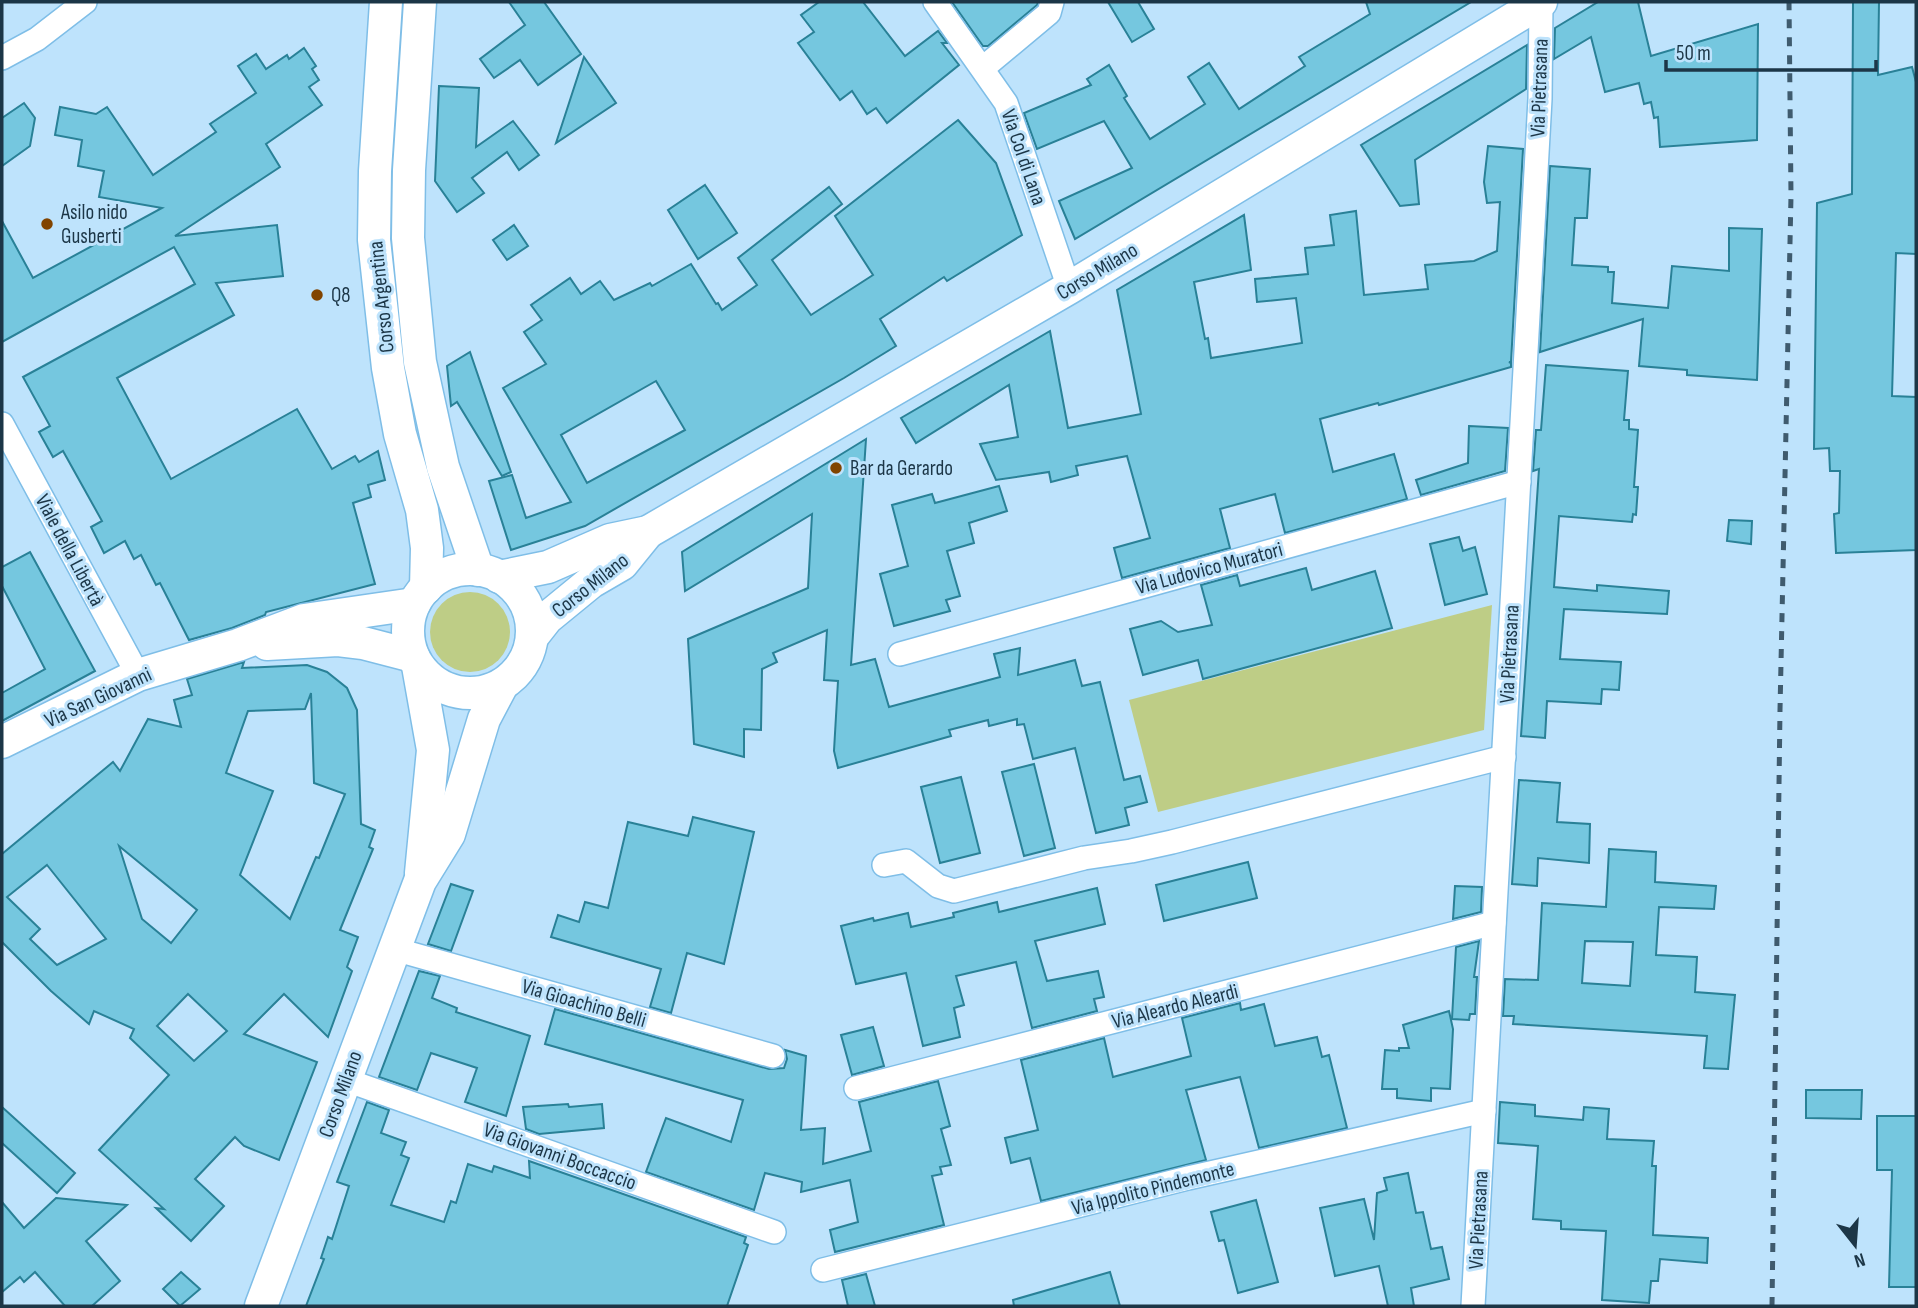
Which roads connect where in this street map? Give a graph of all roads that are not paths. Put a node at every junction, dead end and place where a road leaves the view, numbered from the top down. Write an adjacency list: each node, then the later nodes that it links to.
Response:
1 (85, 2): 7 (street)
2 (386, 2): 14 (main road, Corso Argentina)
3 (420, 2): 13 (main road, Corso Argentina)
4 (935, 2): 8 (street, Via Col di Lana)
5 (1052, 2): 8 (street)
6 (1541, 2): 9 (main road, Corso Milano); 11 (street, Via Pietrasana)
7 (2, 58)
8 (983, 68): 9 (street, Via Col di Lana)
9 (1069, 288): 12 (main road, Corso Milano)
10 (2, 424): 19 (street, Viale della Libertà)
11 (1519, 482): 17 (street, Via Ludovico Muratori); 22 (street, Via Pietrasana)
12 (648, 532): 13 (main road, Corso Milano); 15 (main road, Corso Milano)
13 (489, 573): 14 (main road); 15 (main road, Corso Argentina)
14 (420, 596): 16 (main road, Via San Giovanni); 18 (main road, Corso Argentina)
15 (532, 637): 20 (main road)
16 (238, 645): 18 (main road, Via San Giovanni); 19 (main road, Via San Giovanni)
17 (900, 654)
18 (416, 661): 20 (main road); 24 (main road, Corso Milano)
19 (138, 675): 21 (main road, Via San Giovanni)
20 (502, 685): 24 (main road, Corso Milano)
21 (2, 743)
22 (1504, 757): 23 (street); 25 (street, Via Pietrasana)
23 (884, 865)
24 (420, 881): 26 (main road, Corso Milano)
25 (1494, 923): 29 (street, Via Aleardo Aleardi); 30 (street, Via Pietrasana)
26 (394, 949): 27 (street, Via Gioachino Belli); 28 (main road, Corso Milano)
27 (773, 1056)
28 (346, 1080): 31 (street, Via Giovanni Boccaccio); 33 (main road, Corso Milano)
29 (856, 1088)
30 (1484, 1111): 32 (street, Via Ippolito Pindemonte); 34 (street, Via Pietrasana)
31 (774, 1232)
32 (823, 1270)
33 (261, 1306)
34 (1473, 1306)

